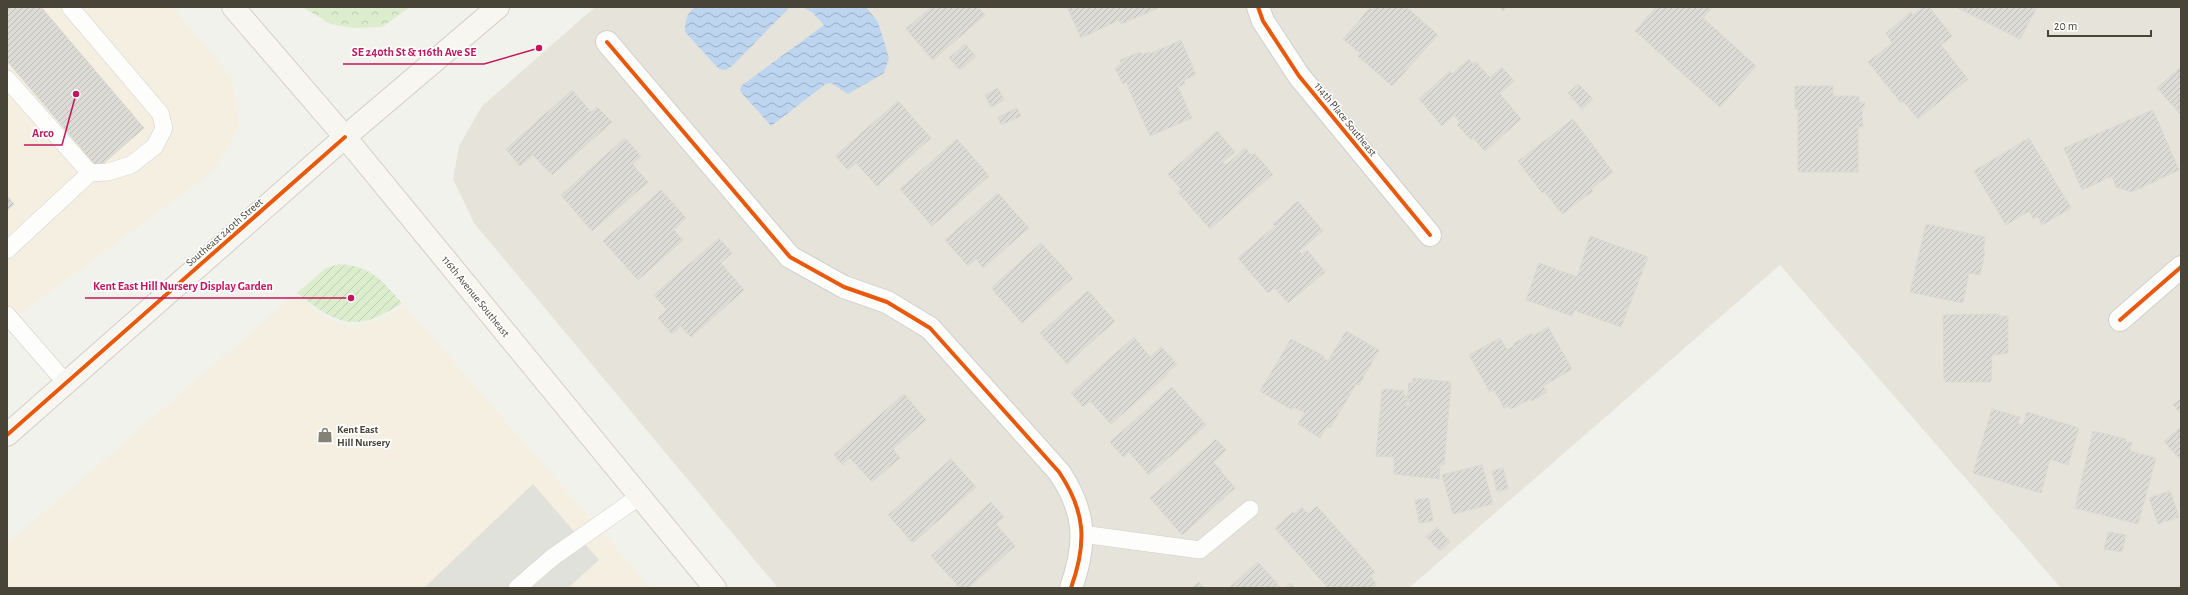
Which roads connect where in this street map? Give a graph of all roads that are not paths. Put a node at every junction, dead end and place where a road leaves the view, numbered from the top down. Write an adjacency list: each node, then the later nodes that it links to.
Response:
1 (70, 7): 8 (lane)
2 (233, 7): 7 (main road, 116th Avenue Southeast)
3 (498, 7): 7 (main road, Southeast 240th Street)
4 (1258, 7): 9 (street, 114th Place Southeast)
5 (607, 42): 18 (street)
6 (7, 79): 8 (lane)
7 (345, 137): 14 (main road, Southeast 240th Street); 16 (main road, 116th Avenue Southeast)
8 (90, 173): 10 (lane)
9 (1430, 235)
10 (7, 250)
11 (2181, 267): 13 (street)
12 (7, 315): 14 (lane)
13 (2120, 320)
14 (66, 383): 15 (main road, Southeast 240th Street)
15 (7, 435)
16 (640, 496): 19 (lane); 20 (main road, 116th Avenue Southeast)
17 (1250, 509): 18 (lane)
18 (1082, 534): 21 (street)
19 (517, 588)
20 (715, 588)
21 (1071, 588)

